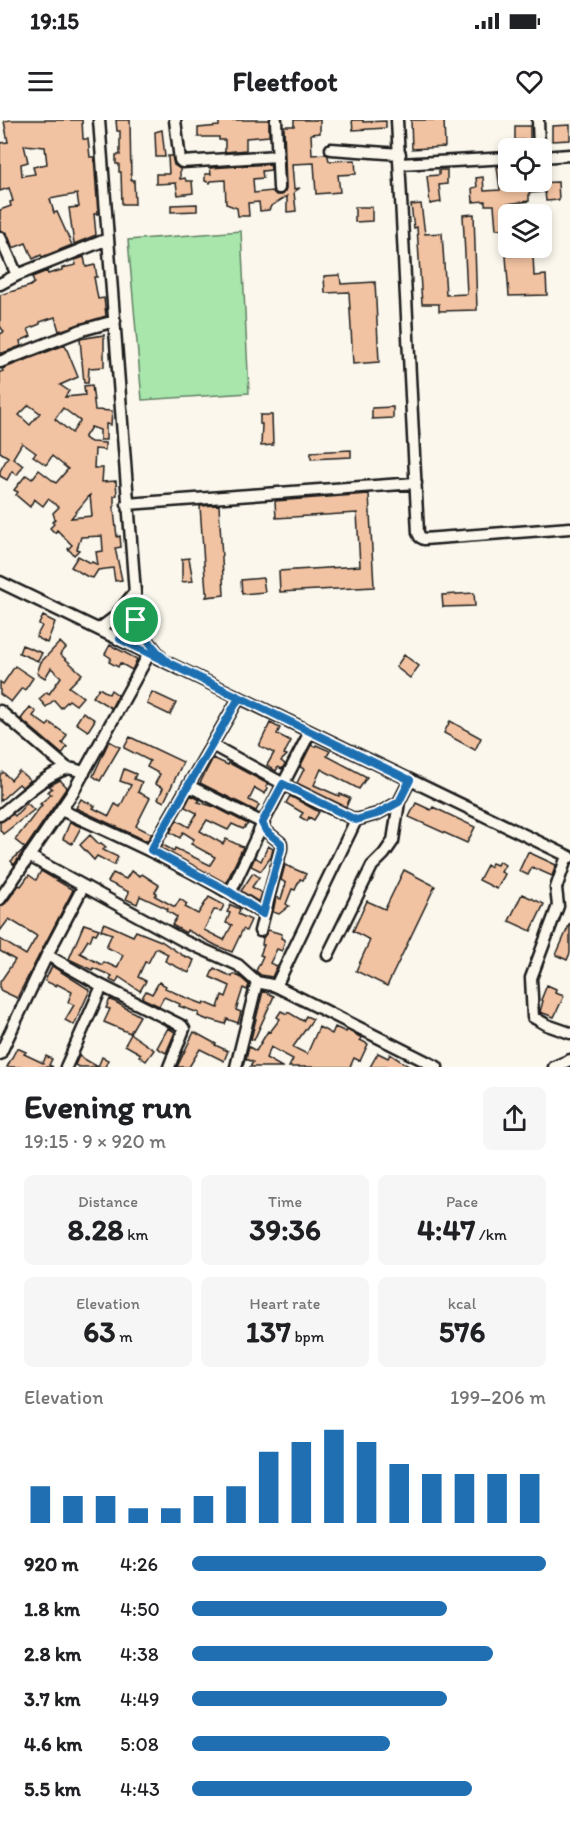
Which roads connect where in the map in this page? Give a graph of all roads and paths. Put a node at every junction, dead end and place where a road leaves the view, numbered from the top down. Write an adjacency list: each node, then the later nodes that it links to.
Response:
1 (99, 120): 14 (street)
2 (176, 120): 9 (street)
3 (276, 120): 9 (street)
4 (397, 120): 11 (street)
5 (538, 120): 6 (street)
6 (539, 138)
7 (331, 149): 11 (street)
8 (570, 155): 10 (street)
9 (277, 156): 13 (street)
10 (552, 156)
11 (400, 159): 12 (street); 20 (street)
12 (498, 159)
13 (279, 188)
14 (108, 239): 16 (street); 18 (street)
15 (1, 240): 16 (street)
16 (17, 275): 17 (street)
17 (0, 284)
18 (116, 321): 19 (street); 21 (street)
19 (0, 362)
20 (416, 483): 21 (street); 22 (street)
21 (128, 504): 24 (street)
22 (570, 528)
23 (0, 582): 26 (street)
24 (135, 593): 25 (street); 26 (street)
25 (136, 620): 27 (street); 29 (street)
26 (99, 629): 27 (street)
27 (120, 639): 28 (street)
28 (149, 654): 29 (street); 35 (street)
29 (169, 663): 30 (street)
30 (239, 698): 32 (street); 33 (street)
31 (0, 711): 34 (street)
32 (310, 732): 36 (street); 37 (street)
33 (212, 745): 37 (street); 38 (street)
34 (67, 768): 35 (street); 41 (street)
35 (84, 773): 40 (street)
36 (410, 780): 39 (street); 46 (street)
37 (283, 784): 42 (street); 43 (street)
38 (189, 786): 43 (street); 44 (street)
39 (399, 802): 42 (street); 53 (street)
40 (61, 810): 44 (street); 45 (street)
41 (0, 815)
42 (356, 820): 56 (street)
43 (262, 823): 48 (street); 50 (street)
44 (151, 850): 48 (street)
45 (29, 856): 47 (street); 49 (street)
46 (568, 856): 57 (street)
47 (83, 887): 52 (street); 54 (street)
48 (230, 892): 50 (street)
49 (0, 899)
50 (263, 914): 51 (street)
51 (260, 931)
52 (47, 955): 55 (street); 58 (street)
53 (328, 955)
54 (257, 982): 56 (street); 62 (street)
55 (102, 986): 60 (street); 61 (street)
56 (276, 986): 63 (street)
57 (570, 1033)
58 (0, 1054)
59 (570, 1060): 64 (street)
60 (66, 1067)
61 (169, 1067)
62 (236, 1067)
63 (437, 1067)
64 (554, 1067)

